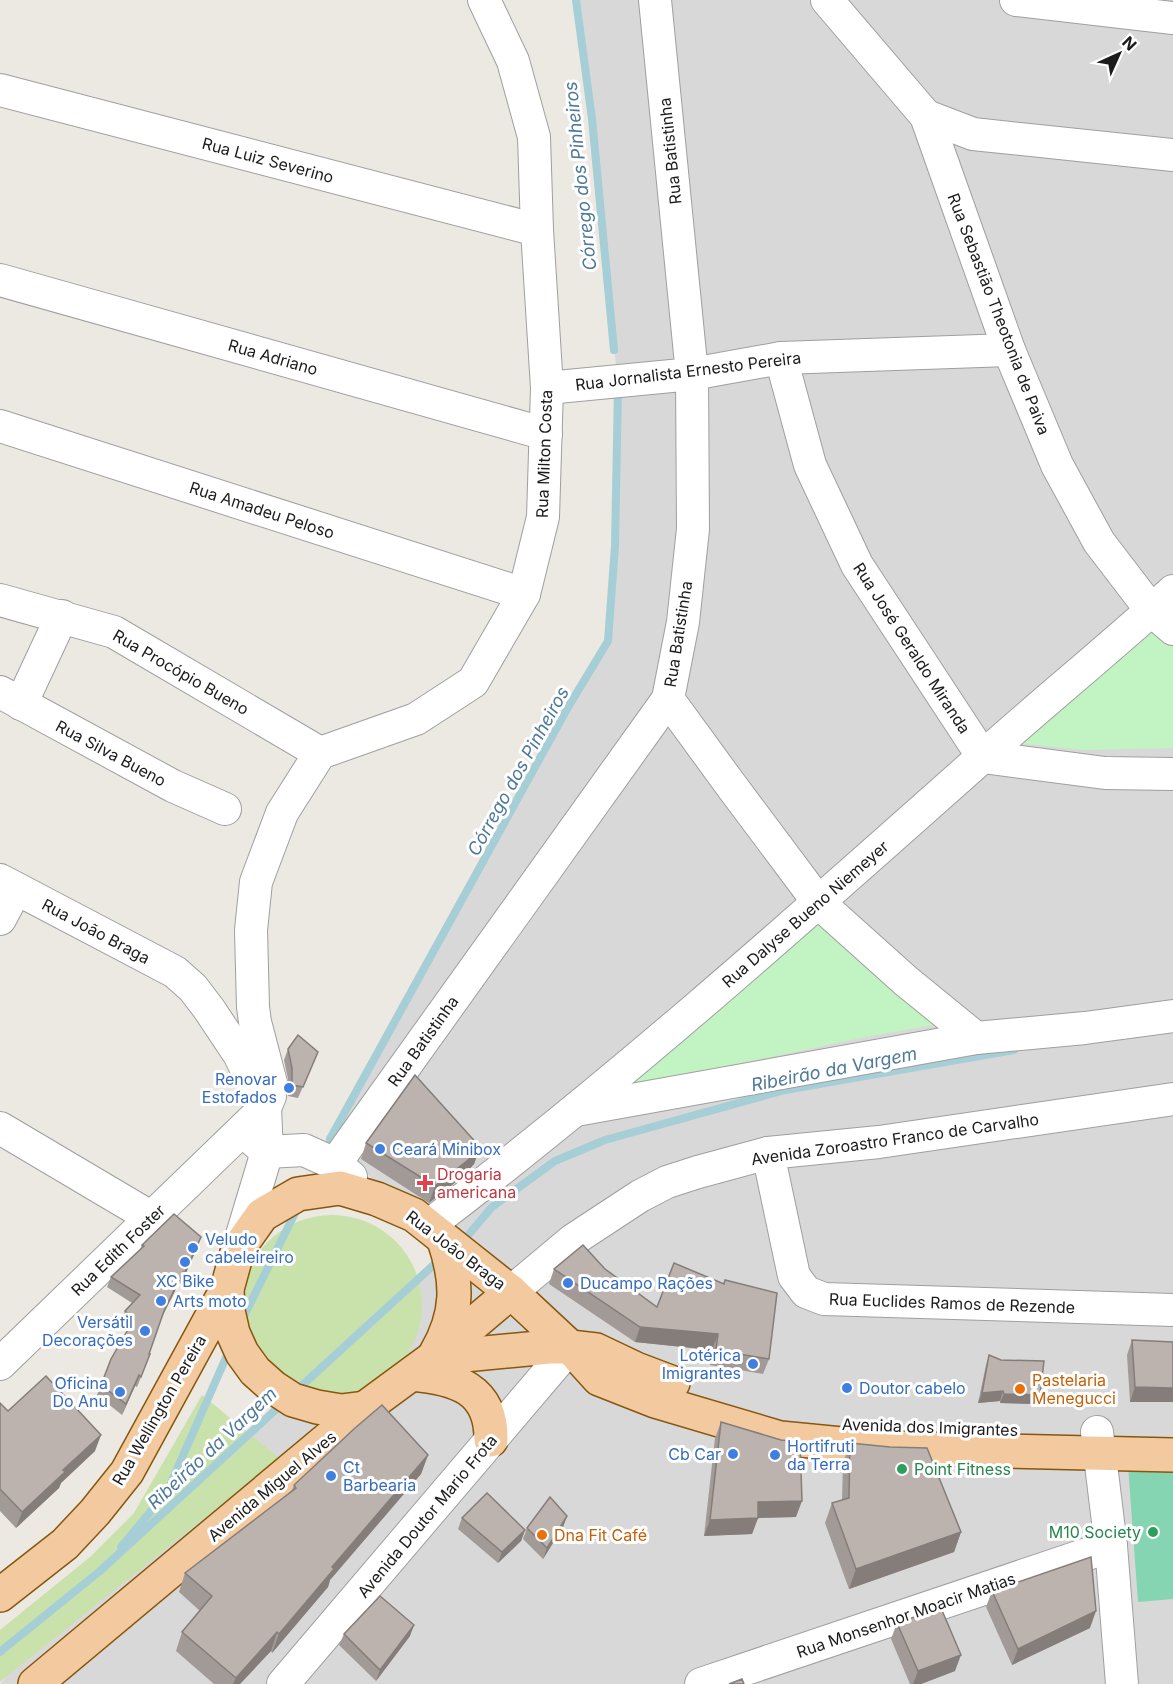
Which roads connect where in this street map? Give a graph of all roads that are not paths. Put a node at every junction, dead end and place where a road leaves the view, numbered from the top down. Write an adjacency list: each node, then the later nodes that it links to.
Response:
1 (484, 0): 10 (street, Rua Milton Costa)
2 (655, 0): 14 (street, Rua Batistinha)
3 (827, 0): 8 (street, Rua Sebastião Theotonia de Paiva)
4 (1016, 0): 5 (street)
5 (1082, 4): 6 (street)
6 (1173, 18)
7 (0, 90): 10 (street, Rua Luiz Severino)
8 (926, 116): 9 (street); 12 (street, Rua Sebastião Theotonia de Paiva)
9 (1173, 155)
10 (537, 230): 15 (street, Rua Milton Costa)
11 (0, 280): 17 (street, Rua Adriano)
12 (1009, 350): 13 (street, Rua Jornalista Ernesto Pereira); 20 (street, Rua Sebastião Theotonia de Paiva)
13 (781, 358): 14 (street, Rua Jornalista Ernesto Pereira); 25 (street, Rua José Geraldo Miranda)
14 (692, 374): 15 (street, Rua Jornalista Ernesto Pereira); 23 (street, Rua Batistinha)
15 (547, 388): 17 (street, Rua Milton Costa)
16 (0, 426): 18 (street, Rua Amadeu Peloso)
17 (546, 434): 18 (street, Rua Milton Costa)
18 (524, 594): 24 (street, Rua Milton Costa)
19 (0, 600): 21 (street, Rua Procópio Bueno)
20 (1166, 610): 25 (street, Rua Dalyse Bueno Niemeyer)
21 (62, 616): 22 (street); 24 (street, Rua Procópio Bueno)
22 (11, 698): 27 (street, Rua Silva Bueno)
23 (668, 699): 29 (street); 40 (street, Rua Batistinha)
24 (320, 753): 34 (street)
25 (983, 757): 26 (street); 29 (street, Rua Dalyse Bueno Niemeyer)
26 (1173, 774)
27 (225, 809)
28 (8, 884): 30 (street); 34 (street, Rua João Braga)
29 (819, 903): 32 (street); 35 (street, Rua Dalyse Bueno Niemeyer)
30 (0, 919)
31 (1173, 1016): 32 (street)
32 (976, 1038): 35 (street)
33 (1173, 1100): 39 (street, Avenida Zoroastro Franco de Carvalho)
34 (265, 1108): 37 (street, Rua Edith Foster); 38 (street)
35 (575, 1110): 43 (street, Rua Dalyse Bueno Niemeyer)
36 (0, 1128): 42 (street)
37 (236, 1136): 38 (street); 42 (street, Rua Edith Foster)
38 (267, 1152): 40 (street); 44 (street)
39 (768, 1153): 46 (street, Avenida Zoroastro Franco de Carvalho); 47 (street, Rua Euclides Ramos de Rezende)
40 (335, 1164): 41 (street)
41 (377, 1199): 43 (main road, Rua João Braga); 44 (main road, Rua João Braga)
42 (152, 1218): 49 (street, Rua Edith Foster)
43 (429, 1227): 46 (main road, Rua João Braga); 50 (main road)
44 (238, 1249): 45 (main road, Rua João Braga)
45 (227, 1290): 51 (main road, Rua João Braga); 57 (main road, Rua Wellington Pereira)
46 (511, 1292): 48 (main road, Rua João Braga); 50 (main road, Avenida Miguel Alves)
47 (1173, 1310)
48 (570, 1347): 50 (main road); 53 (street, Avenida Doutor Mario Frota); 54 (main road, Avenida dos Imigrantes)
49 (0, 1364)
50 (422, 1366): 51 (main road, Avenida Miguel Alves); 53 (main road)
51 (365, 1408): 58 (main road, Avenida Miguel Alves)
52 (1173, 1437): 54 (main road, Avenida dos Imigrantes)
53 (491, 1440): 59 (street, Avenida Doutor Mario Frota)
54 (1098, 1442): 55 (main road, Avenida dos Imigrantes); 56 (street)
55 (1173, 1455)
56 (1111, 1546): 60 (street, Rua Monsenhor Moacir Matias); 61 (street)
57 (0, 1595)
58 (36, 1684)
59 (283, 1684)
60 (701, 1684)
61 (1122, 1684)

